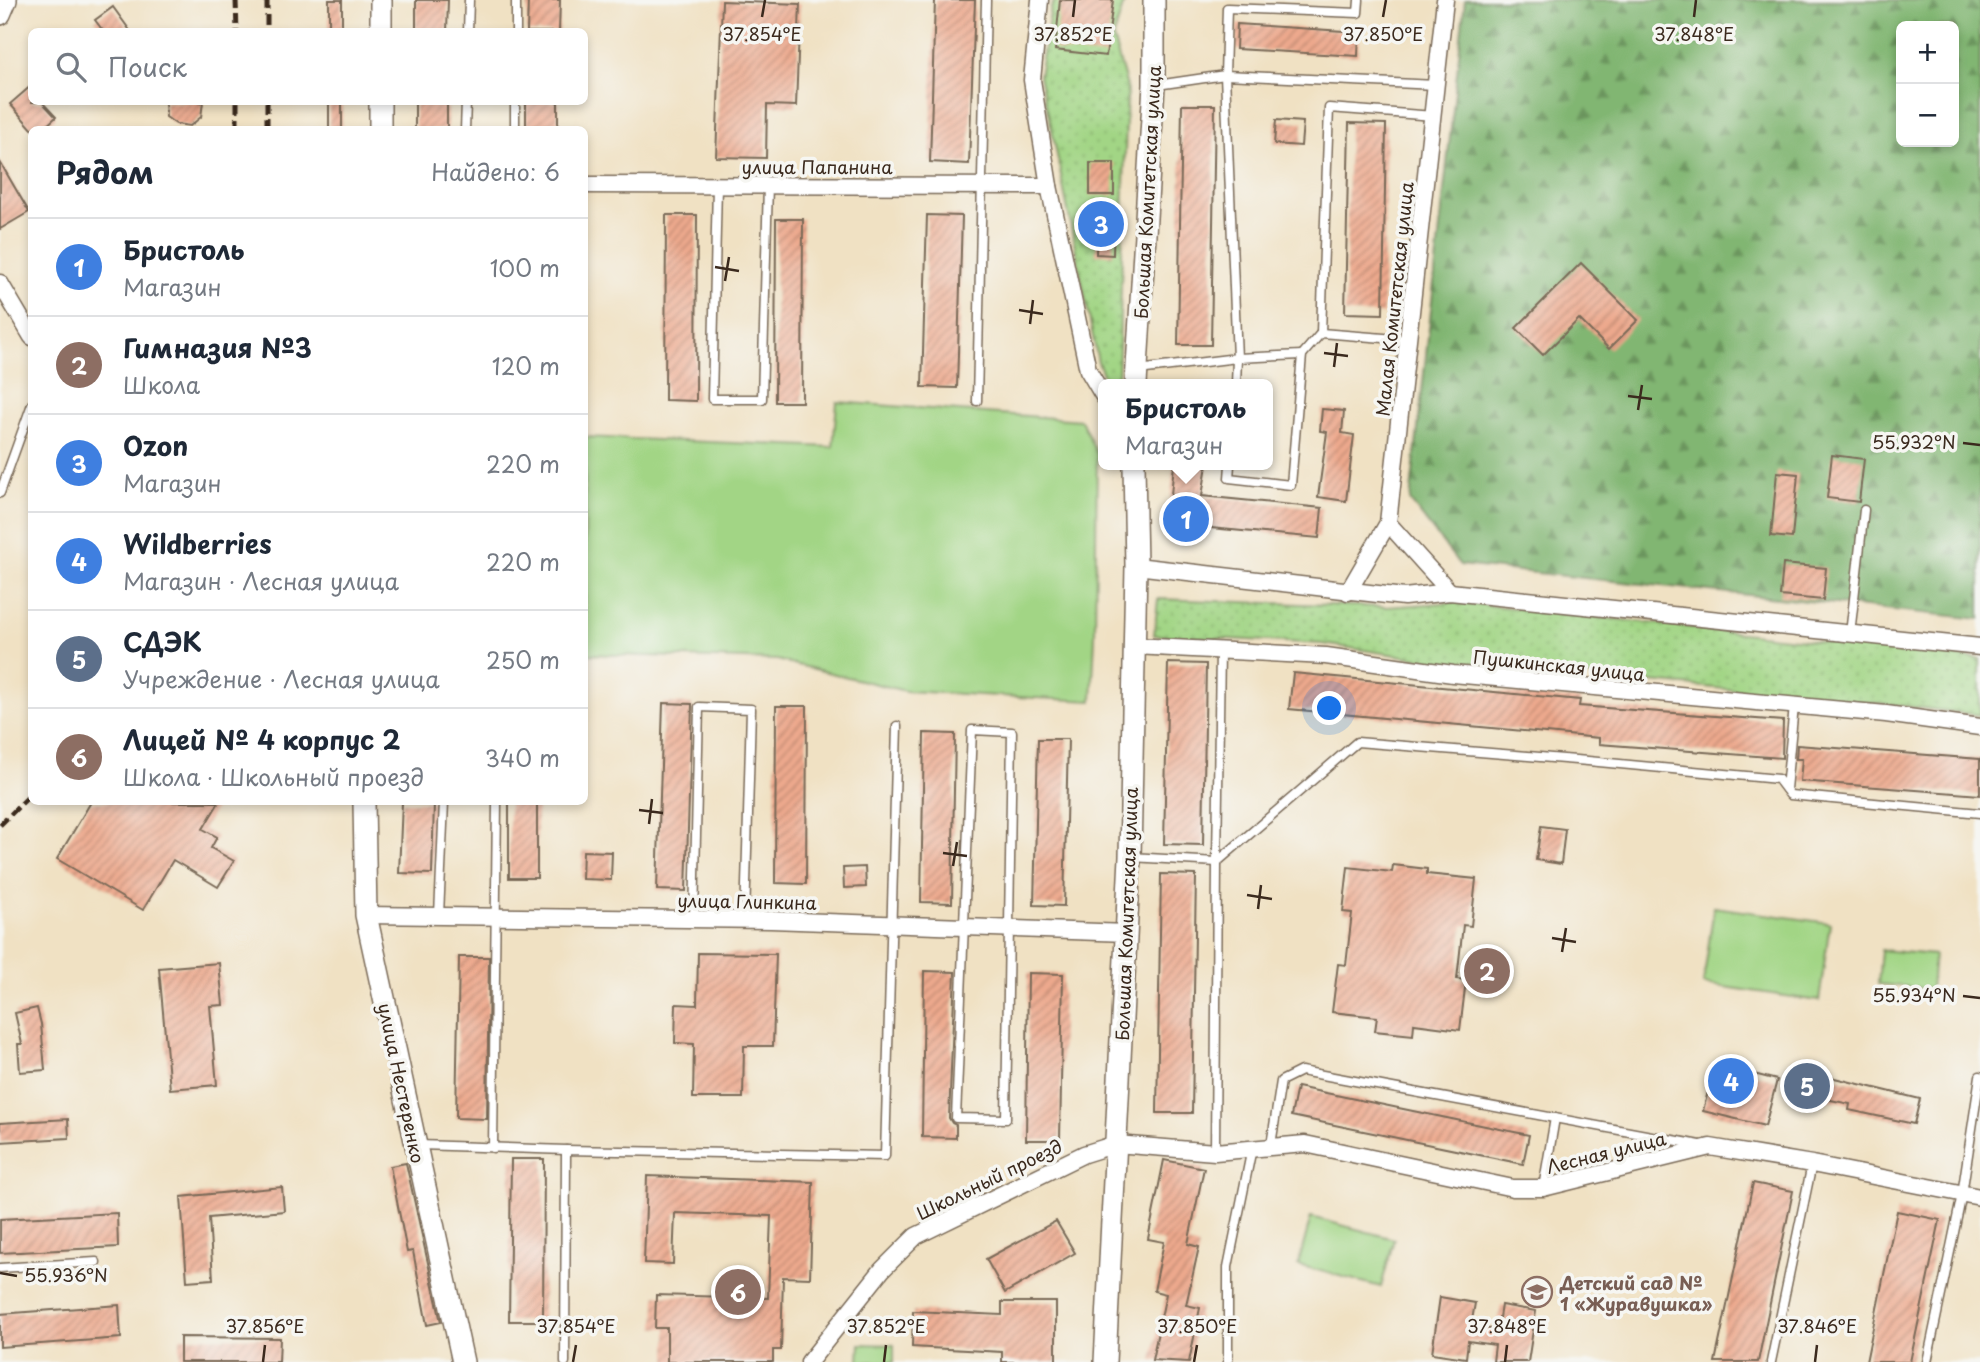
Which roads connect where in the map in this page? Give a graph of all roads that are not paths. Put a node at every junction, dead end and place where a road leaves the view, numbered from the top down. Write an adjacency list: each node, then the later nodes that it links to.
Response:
1 (6, 0): 11 (street)
2 (381, 0): 12 (street)
3 (470, 0): 13 (lane)
4 (516, 0): 14 (lane)
5 (986, 0): 28 (lane)
6 (1040, 0): 29 (street)
7 (1154, 0): 16 (street, Большая Комитетская улица)
8 (1359, 0): 10 (lane)
9 (1445, 0): 17 (street, Малая Комитетская улица)
10 (1244, 4): 15 (lane)
11 (0, 14)
12 (381, 28)
13 (468, 28)
14 (516, 28)
15 (1225, 75): 16 (lane); 17 (lane); 35 (lane)
16 (1154, 85): 36 (street, Большая Комитетская улица)
17 (1436, 85): 21 (street, Малая Комитетская улица)
18 (380, 105): 22 (street)
19 (466, 105): 23 (lane)
20 (515, 105): 24 (lane)
21 (1434, 116): 32 (lane); 33 (street, Малая Комитетская улица)
22 (380, 126)
23 (465, 126)
24 (515, 126)
25 (588, 185): 27 (street, улица Папанина)
26 (768, 185): 27 (street, улица Папанина); 27 (lane); 28 (street, улица Папанина)
27 (717, 186)
28 (982, 186): 29 (street, улица Папанина); 39 (lane)
29 (1049, 186): 38 (street)
30 (0, 282): 31 (street)
31 (28, 330)
32 (1321, 333): 33 (lane); 34 (lane)
33 (1409, 340): 45 (street, Малая Комитетская улица)
34 (1302, 355): 35 (lane); 42 (lane)
35 (1237, 358): 36 (lane); 37 (lane)
36 (1137, 377)
37 (1236, 379)
38 (1098, 387)
39 (977, 401)
40 (28, 415): 43 (lane)
41 (1134, 470): 46 (street, Большая Комитетская улица)
42 (1230, 470)
43 (0, 494)
44 (1864, 510): 49 (lane)
45 (1388, 523): 47 (street, Малая Комитетская улица); 48 (street)
46 (1136, 566): 47 (street); 50 (street, Большая Комитетская улица)
47 (1348, 592): 48 (street)
48 (1450, 592): 49 (street)
49 (1850, 634): 51 (street)
50 (1134, 646): 52 (street, Пушкинская улица); 61 (street, Большая Комитетская улица)
51 (1980, 647)
52 (1220, 650): 53 (street, Пушкинская улица); 62 (lane)
53 (1794, 706): 55 (street, Пушкинская улица); 56 (lane)
54 (897, 726): 68 (lane)
55 (1980, 727)
56 (1786, 789): 60 (lane); 62 (lane)
57 (364, 805): 63 (street, улица Нестеренко)
58 (444, 805): 64 (lane)
59 (497, 805): 65 (lane)
60 (1980, 813)
61 (1130, 857): 62 (lane); 71 (street, Большая Комитетская улица)
62 (1217, 862): 81 (lane)
63 (366, 915): 64 (street, улица Глинкина); 75 (street, улица Нестеренко)
64 (439, 915): 65 (street, улица Глинкина)
65 (495, 917): 66 (street, улица Глинкина); 78 (lane)
66 (694, 919): 67 (street, улица Глинкина); 67 (lane)
67 (745, 920): 68 (street, улица Глинкина)
68 (890, 924): 69 (street, улица Глинкина); 80 (lane)
69 (964, 927): 70 (street, улица Глинкина); 70 (lane); 70 (lane)
70 (1009, 928): 71 (street, улица Глинкина)
71 (1127, 933): 74 (street, Большая Комитетская улица)
72 (1980, 1076): 84 (lane)
73 (1555, 1118): 76 (lane); 77 (lane); 83 (lane)
74 (1116, 1144): 81 (street, Лесная улица); 90 (street, Школьный проезд); 91 (street, Большая Комитетская улица)
75 (415, 1145): 78 (lane); 88 (street, улица Нестеренко)
76 (1271, 1145): 79 (street, Лесная улица); 83 (street, Лесная улица)
77 (1710, 1147): 82 (street, Лесная улица); 83 (street, Лесная улица)
78 (493, 1148): 80 (lane)
79 (1252, 1148): 81 (street, Лесная улица); 92 (lane)
80 (566, 1150): 89 (lane)
81 (1215, 1152)
82 (1812, 1164): 84 (street, Лесная улица); 93 (lane)
83 (1543, 1188)
84 (1962, 1194): 85 (street, Лесная улица); 94 (lane)
85 (1980, 1197)
86 (96, 1262): 87 (lane)
87 (0, 1268)
88 (463, 1362)
89 (565, 1362)
90 (809, 1362)
91 (1105, 1362)
92 (1228, 1362)
93 (1770, 1362)
94 (1927, 1362)

